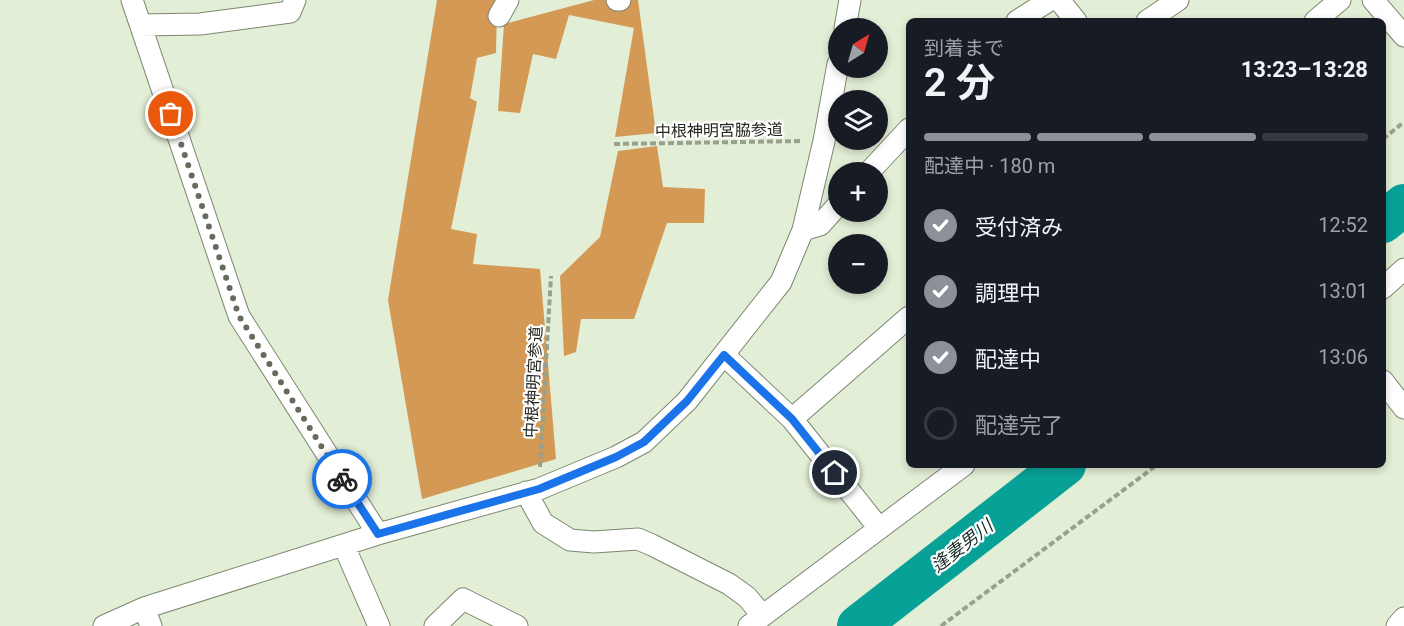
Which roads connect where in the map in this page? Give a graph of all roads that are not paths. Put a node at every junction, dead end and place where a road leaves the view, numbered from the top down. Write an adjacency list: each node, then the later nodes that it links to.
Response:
1 (132, 0): 14 (street)
2 (295, 0): 14 (street)
3 (850, 0): 9 (street)
4 (1050, 0): 10 (street)
5 (1059, 0): 11 (street)
6 (1178, 0): 12 (street)
7 (1340, 0): 13 (street)
8 (1373, 0): 15 (street)
9 (847, 18)
10 (1022, 18)
11 (1074, 18)
12 (1151, 18)
13 (1319, 18)
14 (141, 25): 31 (street)
15 (1404, 36)
16 (835, 78): 20 (street)
17 (906, 132): 18 (street)
18 (878, 162)
19 (828, 216): 20 (street)
20 (803, 230): 24 (street)
21 (1404, 269): 22 (street)
22 (1386, 285)
23 (906, 320): 27 (street)
24 (724, 355): 27 (street); 29 (street)
25 (1386, 385): 26 (street)
26 (1404, 408)
27 (792, 419): 30 (street)
28 (960, 468): 30 (street)
29 (532, 490): 31 (street); 35 (street)
30 (879, 528): 35 (street)
31 (378, 534): 32 (street)
32 (344, 546): 33 (street); 37 (street)
33 (147, 617): 36 (street)
34 (1404, 618): 40 (street)
35 (755, 621)
36 (104, 626)
37 (379, 626)
38 (435, 626): 39 (street)
39 (518, 626)
40 (1397, 626)

